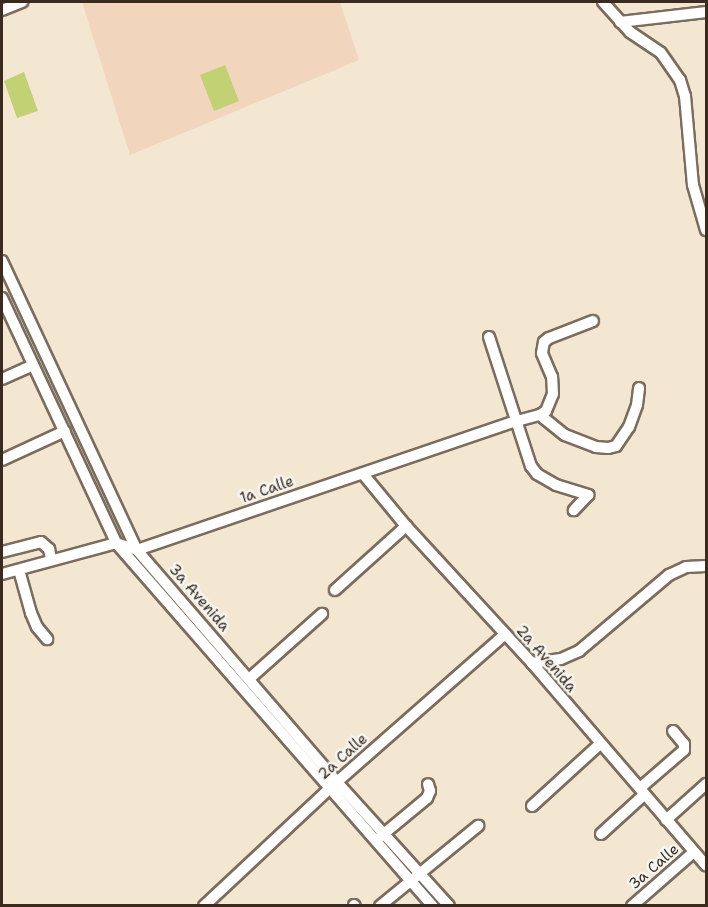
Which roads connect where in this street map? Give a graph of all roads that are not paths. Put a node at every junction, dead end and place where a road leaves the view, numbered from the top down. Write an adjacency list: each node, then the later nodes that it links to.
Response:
1 (22, 2): 3 (street)
2 (603, 2): 5 (street)
3 (2, 10)
4 (706, 12): 5 (street)
5 (620, 22): 6 (street)
6 (706, 230)
7 (2, 261): 22 (street, 3a Avenida)
8 (2, 298): 11 (street, 3a Avenida)
9 (593, 321): 14 (street)
10 (489, 337): 15 (street)
11 (33, 365): 12 (street); 16 (street, 3a Avenida)
12 (2, 379)
13 (639, 388): 14 (street)
14 (540, 415): 15 (street, 1a Calle)
15 (516, 421): 18 (street, 1a Calle); 19 (street)
16 (65, 431): 17 (street); 21 (street, 3a Avenida)
17 (2, 460)
18 (363, 474): 20 (street, 2a Avenida); 22 (street, 1a Calle)
19 (574, 510)
20 (406, 526): 29 (street); 31 (street, 2a Avenida)
21 (116, 543): 22 (street); 24 (street); 28 (street, 3a Avenida)
22 (137, 550): 28 (street, 3a Avenida)
23 (2, 552): 24 (street)
24 (51, 559): 26 (street)
25 (706, 566): 33 (street)
26 (19, 570): 27 (street); 32 (street)
27 (2, 574)
28 (153, 577): 34 (street, 3a Avenida); 39 (street, 3a Avenida)
29 (335, 590)
30 (322, 614): 34 (street)
31 (505, 634): 33 (street, 2a Avenida); 39 (street, 2a Calle)
32 (47, 639)
33 (532, 663): 36 (street, 2a Avenida)
34 (249, 679): 39 (street, 3a Avenida)
35 (673, 730): 40 (street)
36 (600, 744): 40 (street, 2a Avenida); 41 (street)
37 (428, 784): 45 (street)
38 (706, 784): 42 (street)
39 (334, 785): 45 (street, 3a Avenida); 46 (street, 3a Avenida); 51 (street, 2a Calle)
40 (642, 791): 42 (street, 2a Avenida); 44 (street)
41 (532, 806)
42 (666, 820): 47 (street, 2a Avenida)
43 (478, 826): 49 (street)
44 (602, 834)
45 (385, 835): 46 (street); 49 (street, 3a Avenida)
46 (374, 839): 50 (street, 3a Avenida)
47 (694, 852): 48 (street, 2a Avenida); 55 (street, 3a Calle)
48 (706, 865)
49 (421, 874): 50 (street); 54 (street, 3a Avenida)
50 (411, 881): 52 (street); 53 (street, 3a Avenida)
51 (204, 906)
52 (380, 906)
53 (433, 906)
54 (449, 906)
55 (633, 906)

